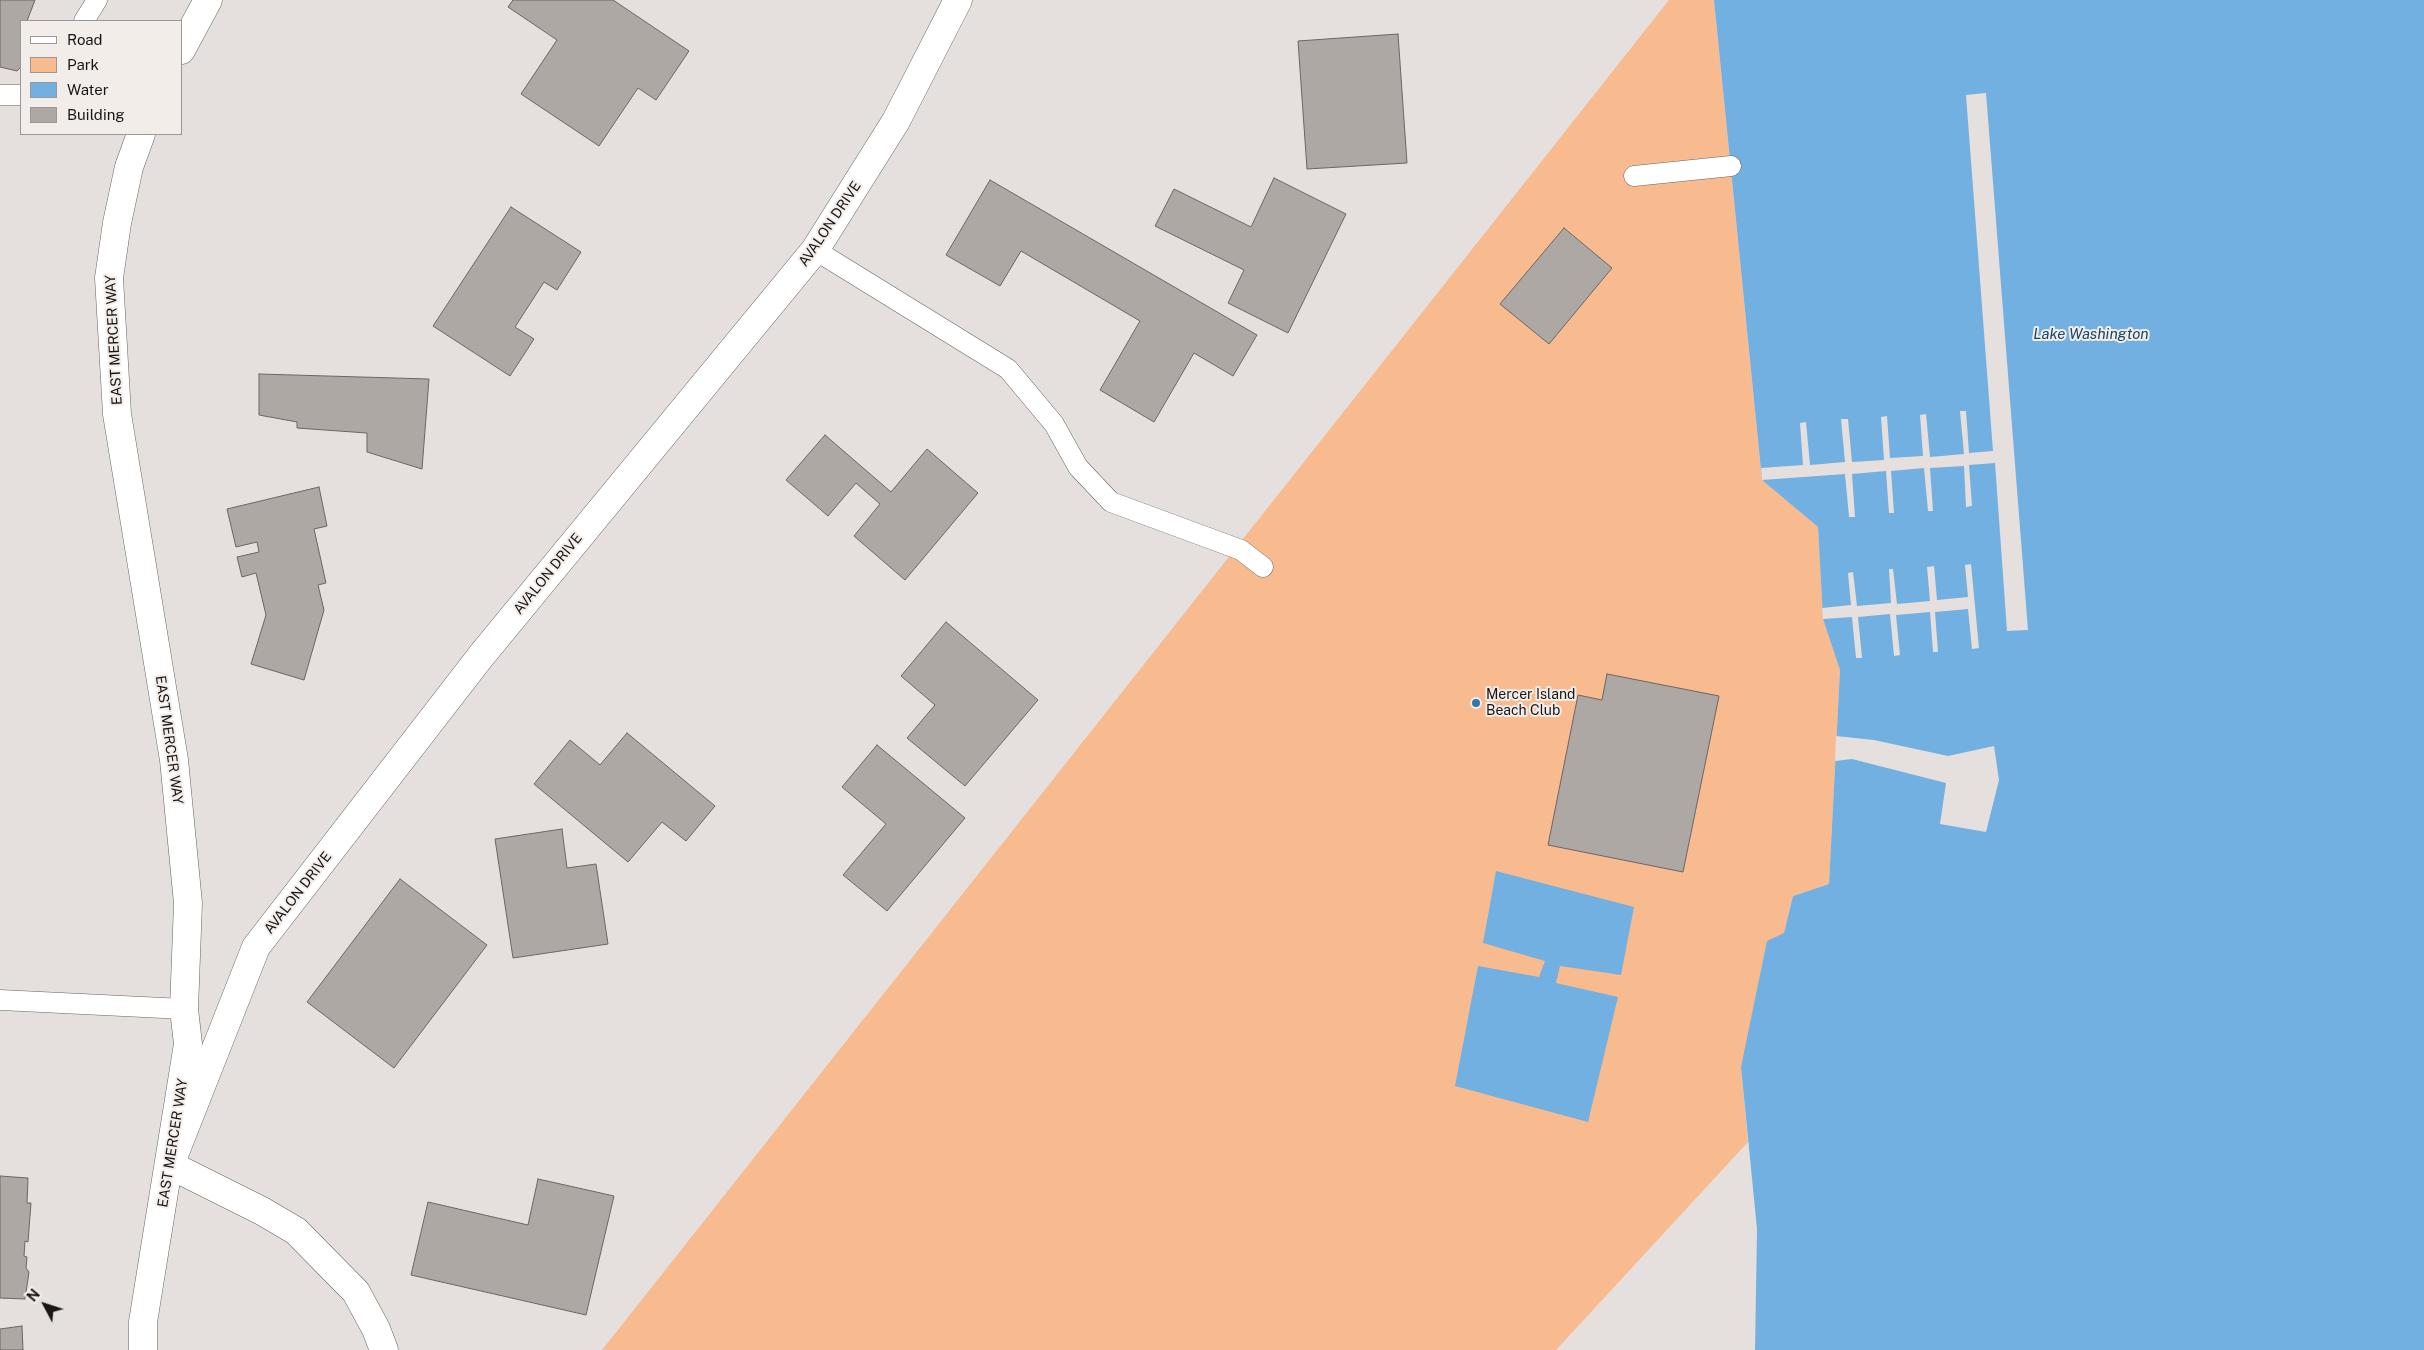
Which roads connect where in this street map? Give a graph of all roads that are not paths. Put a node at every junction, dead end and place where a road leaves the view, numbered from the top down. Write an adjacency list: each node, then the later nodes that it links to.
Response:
1 (97, 0): 4 (lane)
2 (208, 0): 5 (street)
3 (958, 0): 11 (street, AVALON DRIVE)
4 (85, 20)
5 (182, 48)
6 (20, 95): 7 (lane)
7 (0, 96)
8 (140, 135): 14 (street, EAST MERCER WAY)
9 (1731, 166): 10 (lane)
10 (1634, 176)
11 (815, 250): 12 (lane); 15 (street, AVALON DRIVE)
12 (1262, 567)
13 (0, 1000): 14 (lane)
14 (184, 1009): 15 (street, EAST MERCER WAY)
15 (170, 1165): 16 (street, EAST MERCER WAY); 17 (street)
16 (143, 1350)
17 (384, 1350)

